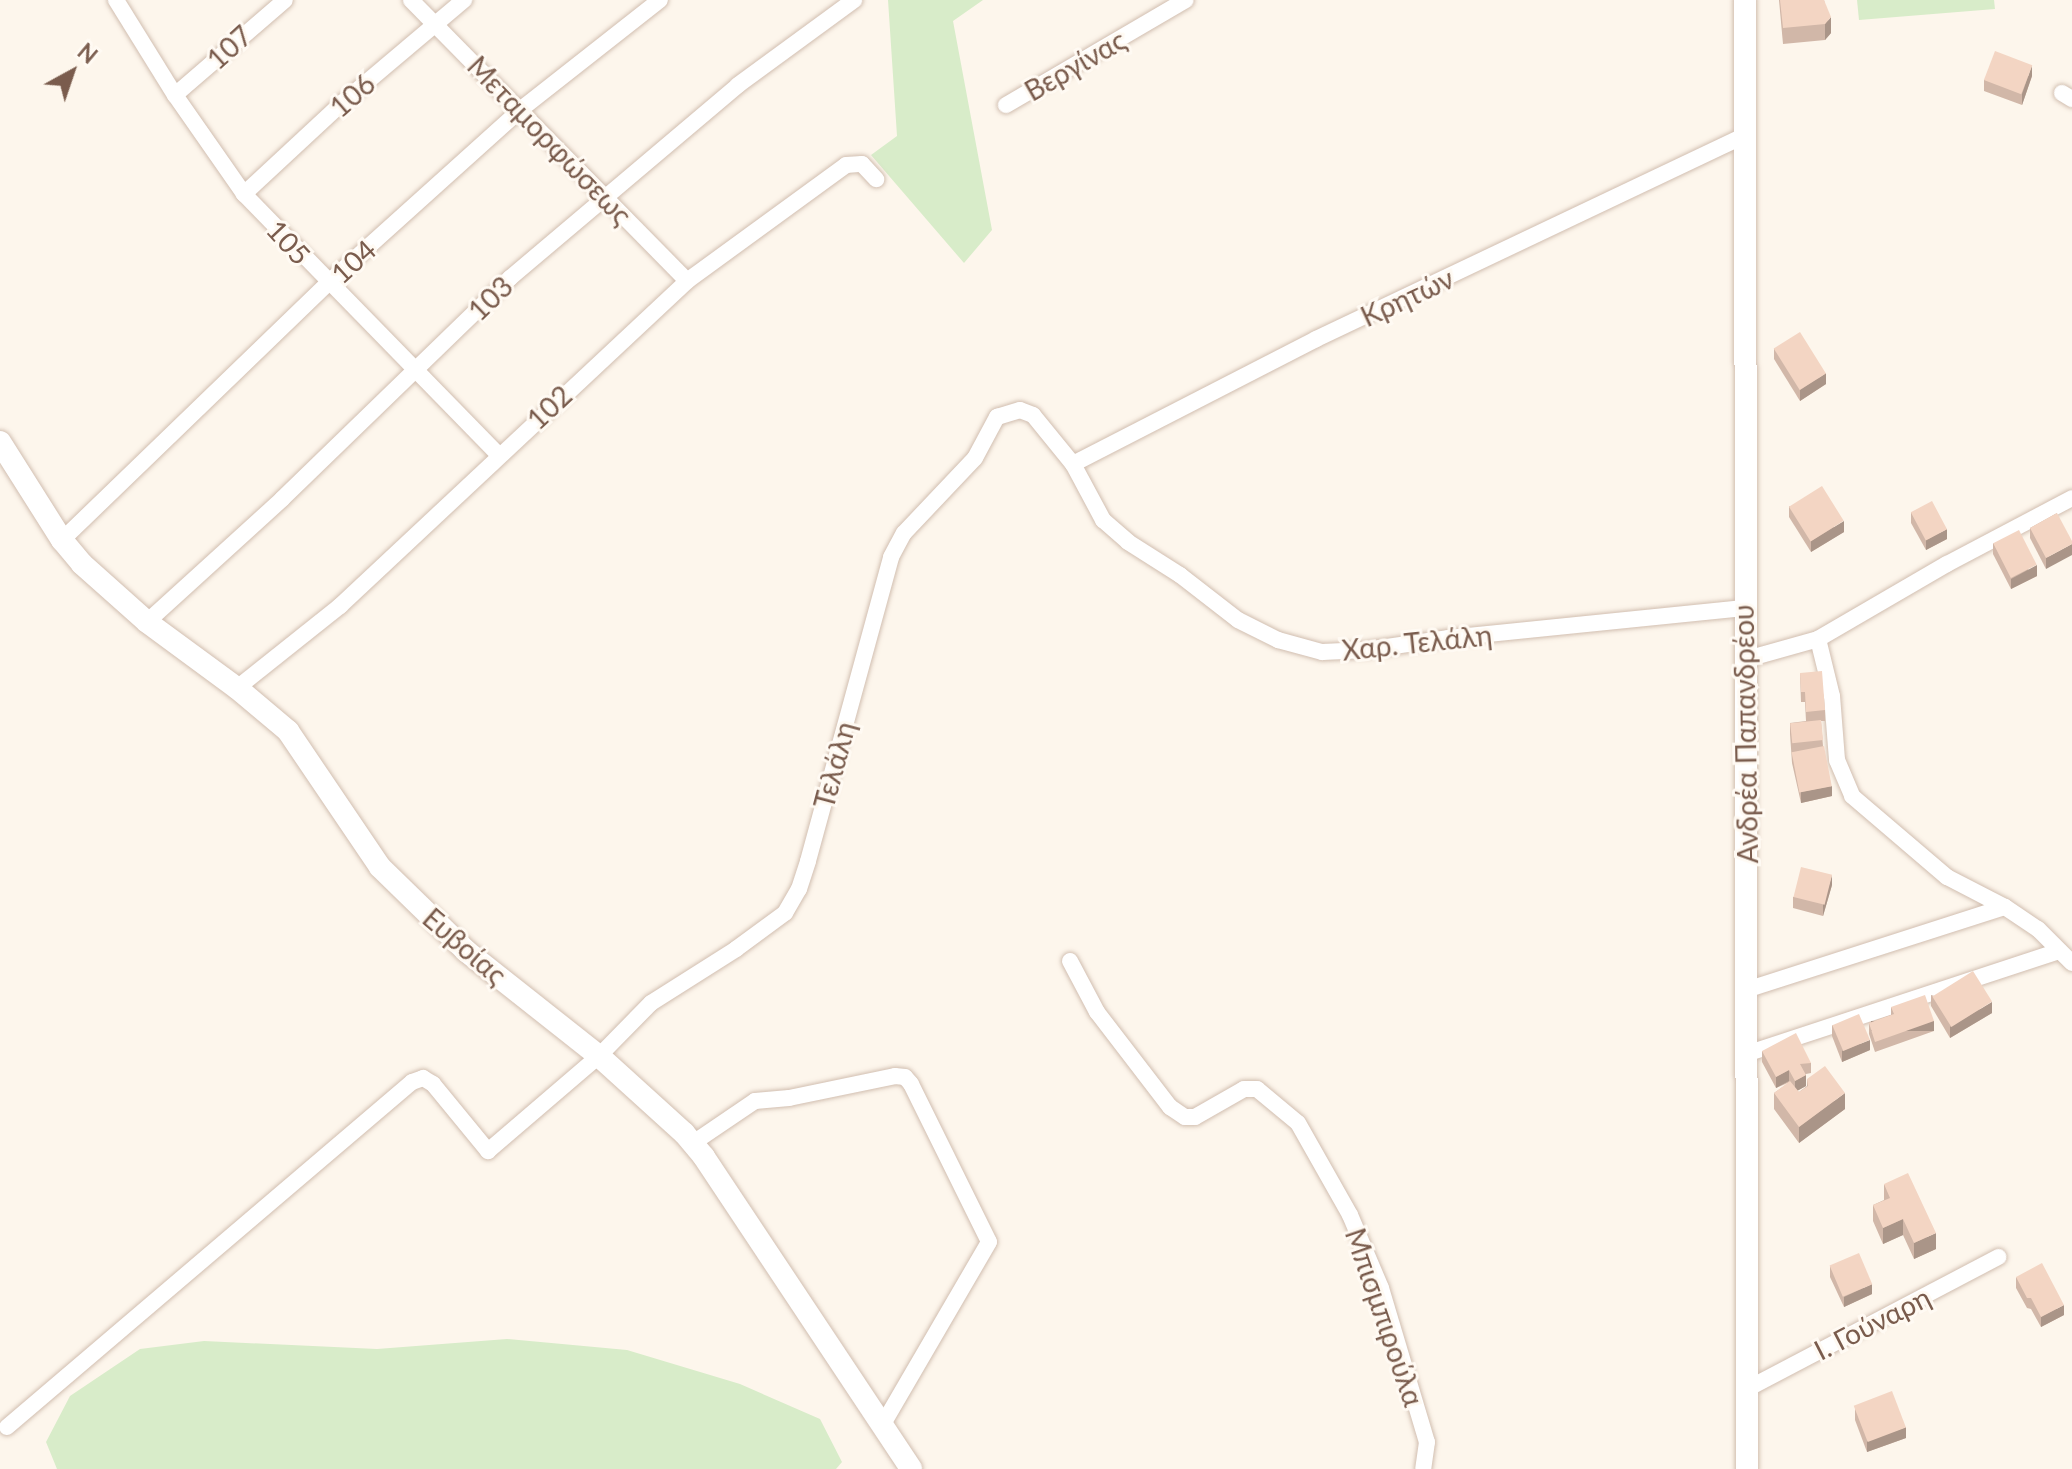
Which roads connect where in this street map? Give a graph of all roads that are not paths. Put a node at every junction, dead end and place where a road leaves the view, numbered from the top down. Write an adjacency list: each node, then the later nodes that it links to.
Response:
1 (116, 0): 10 (street, 105)
2 (285, 0): 10 (street, 107)
3 (411, 0): 9 (street, Μεταμορφώσεως)
4 (464, 0): 9 (street, 106)
5 (660, 0): 12 (street, 104)
6 (854, 0): 16 (street, 103)
7 (1186, 0): 11 (street, Βεργίνας)
8 (1745, 0): 13 (main road, Ανδρέα Παπανδρέου)
9 (435, 23): 12 (street, Μεταμορφώσεως); 15 (street, 106)
10 (175, 95): 15 (street, 105)
11 (1006, 105)
12 (520, 110): 16 (street, Μεταμορφώσεως); 18 (street, 104)
13 (1743, 136): 23 (street, Κρητών); 26 (main road, Ανδρέα Παπανδρέου)
14 (876, 179): 17 (street, 102)
15 (244, 194): 18 (street, 105)
16 (607, 198): 17 (street, Μεταμορφώσεως); 19 (street, 103)
17 (687, 281): 22 (street, 102)
18 (328, 283): 19 (street, 105); 25 (street, 104)
19 (418, 370): 22 (street, 105); 27 (street, 103)
20 (997, 417): 23 (street, Χαρ. Τελάλη); 36 (street, Τελάλη)
21 (0, 442): 25 (main road, Ευβοίας)
22 (498, 454): 30 (street, 102)
23 (1073, 464): 26 (street, Χαρ. Τελάλη)
24 (2072, 498): 28 (street)
25 (62, 540): 27 (main road, Ευβοίας)
26 (1743, 608): 29 (main road, Ανδρέα Παπανδρέου)
27 (147, 622): 30 (main road, Ευβοίας)
28 (1818, 639): 29 (street); 31 (street)
29 (1747, 659): 34 (main road, Ανδρέα Παπανδρέου)
30 (237, 688): 36 (main road, Ευβοίας)
31 (2005, 907): 32 (street); 34 (street)
32 (2066, 957): 35 (street)
33 (1070, 961): 43 (street, Μπισμπιρούλα)
34 (1746, 990): 35 (main road, Ανδρέα Παπανδρέου)
35 (1746, 1054): 39 (main road, Ανδρέα Παπανδρέου)
36 (599, 1056): 37 (main road, Ευβοίας); 41 (street, Τελάλη)
37 (693, 1143): 40 (main road, Ευβοίας); 40 (street)
38 (1998, 1257): 39 (street, Ι. Γούναρη)
39 (1747, 1389): 44 (main road, Ανδρέα Παπανδρέου)
40 (882, 1426): 42 (main road, Ευβοίας)
41 (7, 1427)
42 (911, 1469)
43 (1423, 1469)
44 (1747, 1469)

